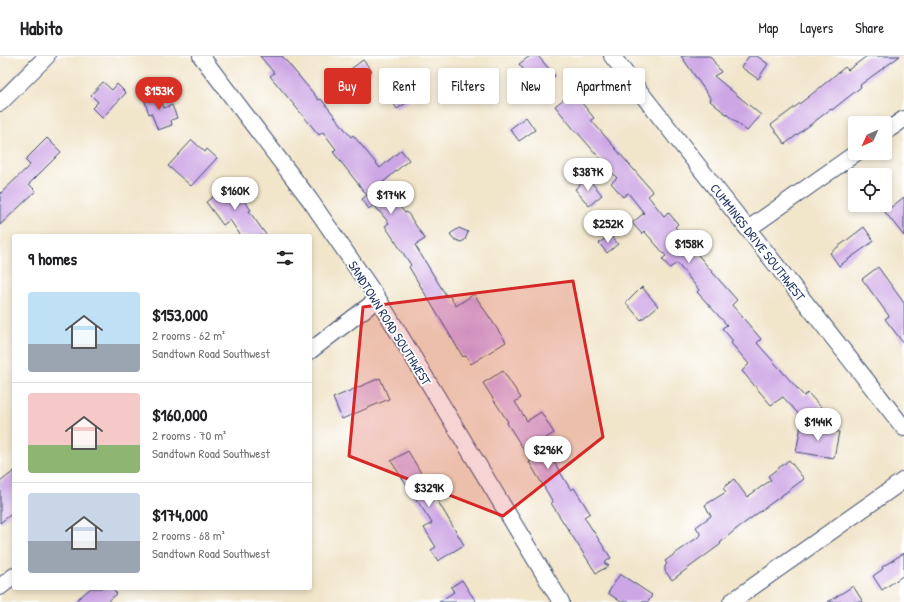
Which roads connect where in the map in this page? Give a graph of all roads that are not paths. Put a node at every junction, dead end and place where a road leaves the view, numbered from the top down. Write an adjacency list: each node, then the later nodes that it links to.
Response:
1 (48, 56): 4 (street)
2 (201, 56): 9 (street, SANDTOWN ROAD SOUTHWEST)
3 (612, 56): 8 (street, CUMMINGS DRIVE SOUTHWEST)
4 (0, 103)
5 (904, 119): 6 (street)
6 (892, 127)
7 (848, 159): 8 (street)
8 (748, 229): 11 (street, CUMMINGS DRIVE SOUTHWEST)
9 (378, 299): 10 (street); 15 (street, SANDTOWN ROAD SOUTHWEST)
10 (312, 349)
11 (904, 428)
12 (904, 480): 16 (street)
13 (12, 578): 14 (street)
14 (0, 587)
15 (561, 602)
16 (732, 602)

